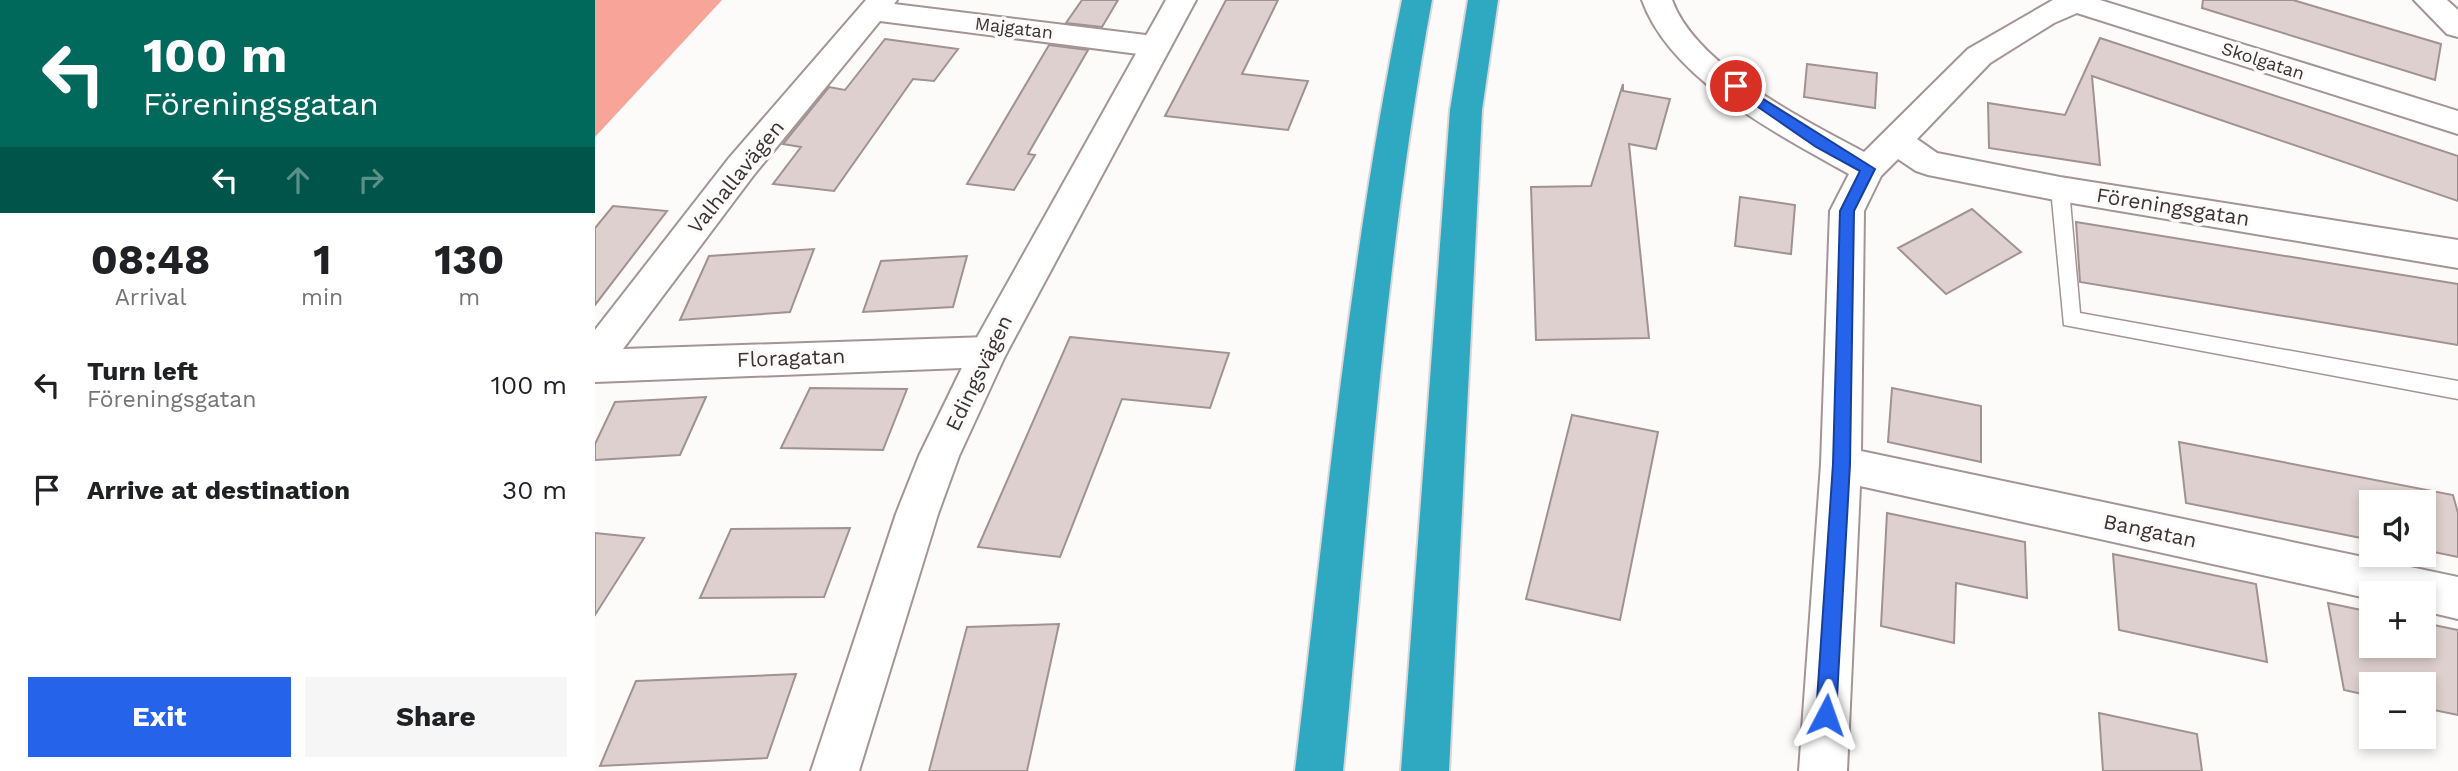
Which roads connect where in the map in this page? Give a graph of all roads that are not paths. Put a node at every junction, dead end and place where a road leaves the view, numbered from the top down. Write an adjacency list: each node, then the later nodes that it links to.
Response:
1 (1181, 0): 9 (street, Edingsvägen)
2 (1417, 0): 22 (highway)
3 (1483, 0): 23 (highway)
4 (1657, 0): 12 (street)
5 (2429, 0): 8 (street)
6 (2074, 1): 10 (street, Skolgatan); 11 (street)
7 (878, 5): 9 (street, Majgatan); 16 (street, Valhallavägen)
8 (2458, 27)
9 (1154, 46): 15 (street, Edingsvägen)
10 (2458, 123)
11 (1895, 139): 12 (street); 13 (street, Föreningsgatan)
12 (1868, 169): 19 (street)
13 (2060, 189): 14 (street, Föreningsgatan); 18 (lane)
14 (2458, 254)
15 (988, 352): 17 (street, Floragatan); 21 (street, Edingsvägen)
16 (595, 358)
17 (595, 366)
18 (2458, 390)
19 (1842, 464): 20 (street, Bangatan); 24 (street)
20 (2458, 598)
21 (835, 771)
22 (1319, 771)
23 (1425, 771)
24 (1823, 771)

